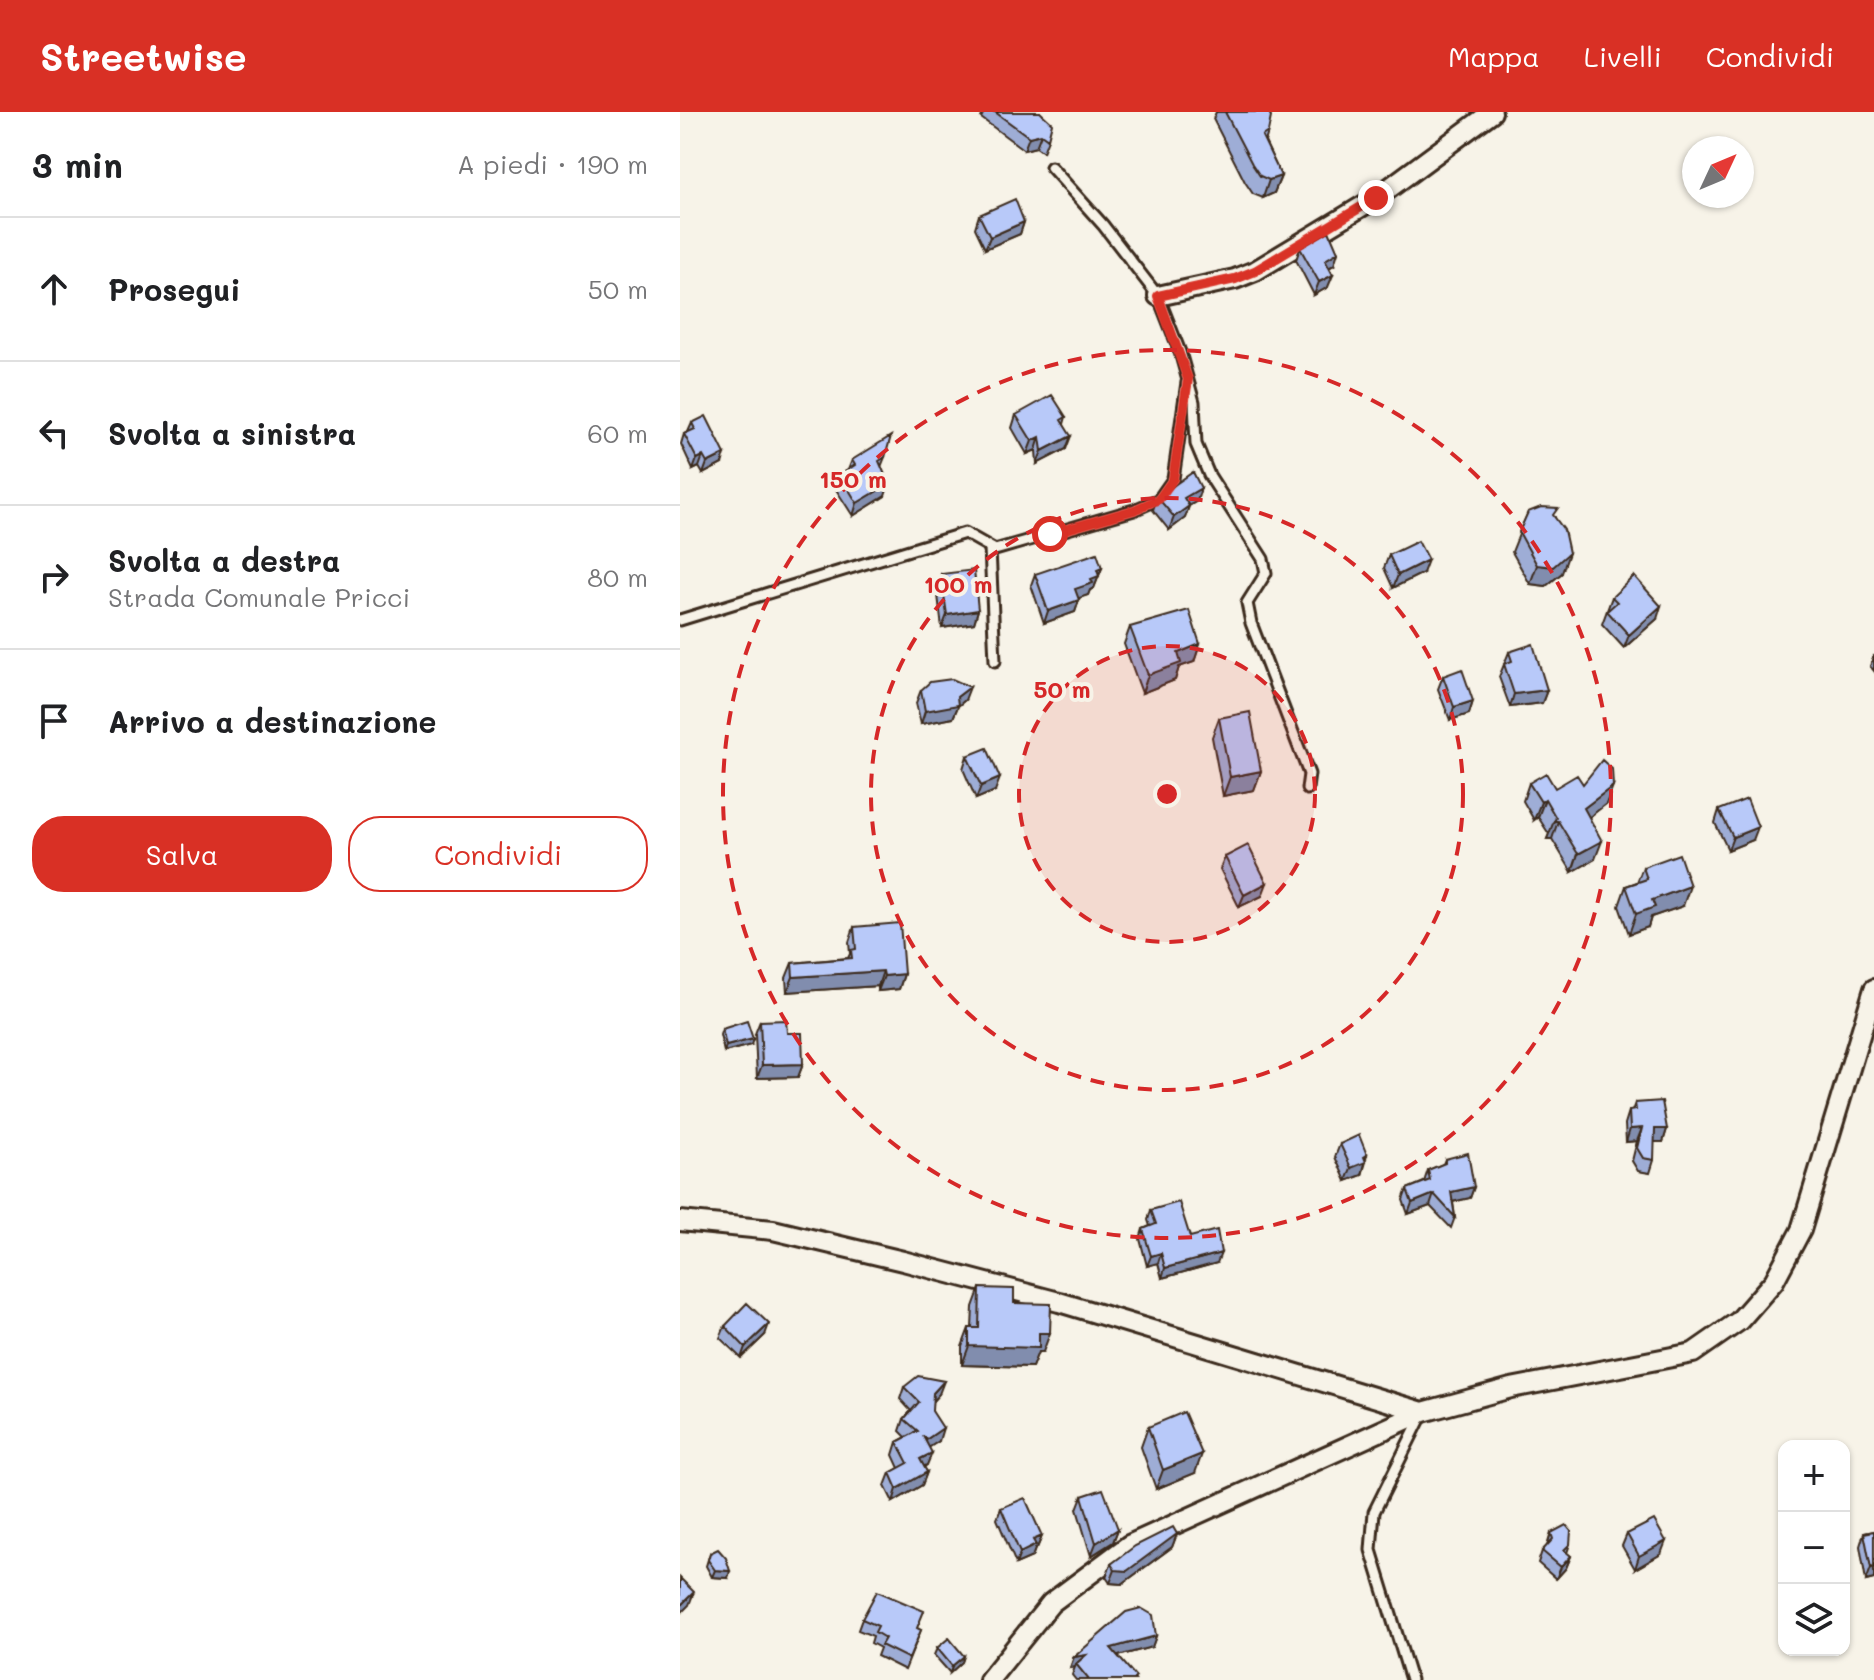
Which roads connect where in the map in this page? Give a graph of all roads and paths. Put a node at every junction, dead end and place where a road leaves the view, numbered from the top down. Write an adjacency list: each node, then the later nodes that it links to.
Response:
1 (1492, 112): 3 (street)
2 (1051, 167): 3 (lane)
3 (1158, 296): 4 (lane)
4 (1188, 379): 5 (lane); 8 (lane)
5 (990, 548): 6 (lane); 7 (lane)
6 (680, 620)
7 (995, 661)
8 (1307, 789)
9 (1874, 989): 11 (street)
10 (680, 1221): 11 (street)
11 (1423, 1412): 12 (street); 13 (lane)
12 (989, 1680)
13 (1411, 1680)

